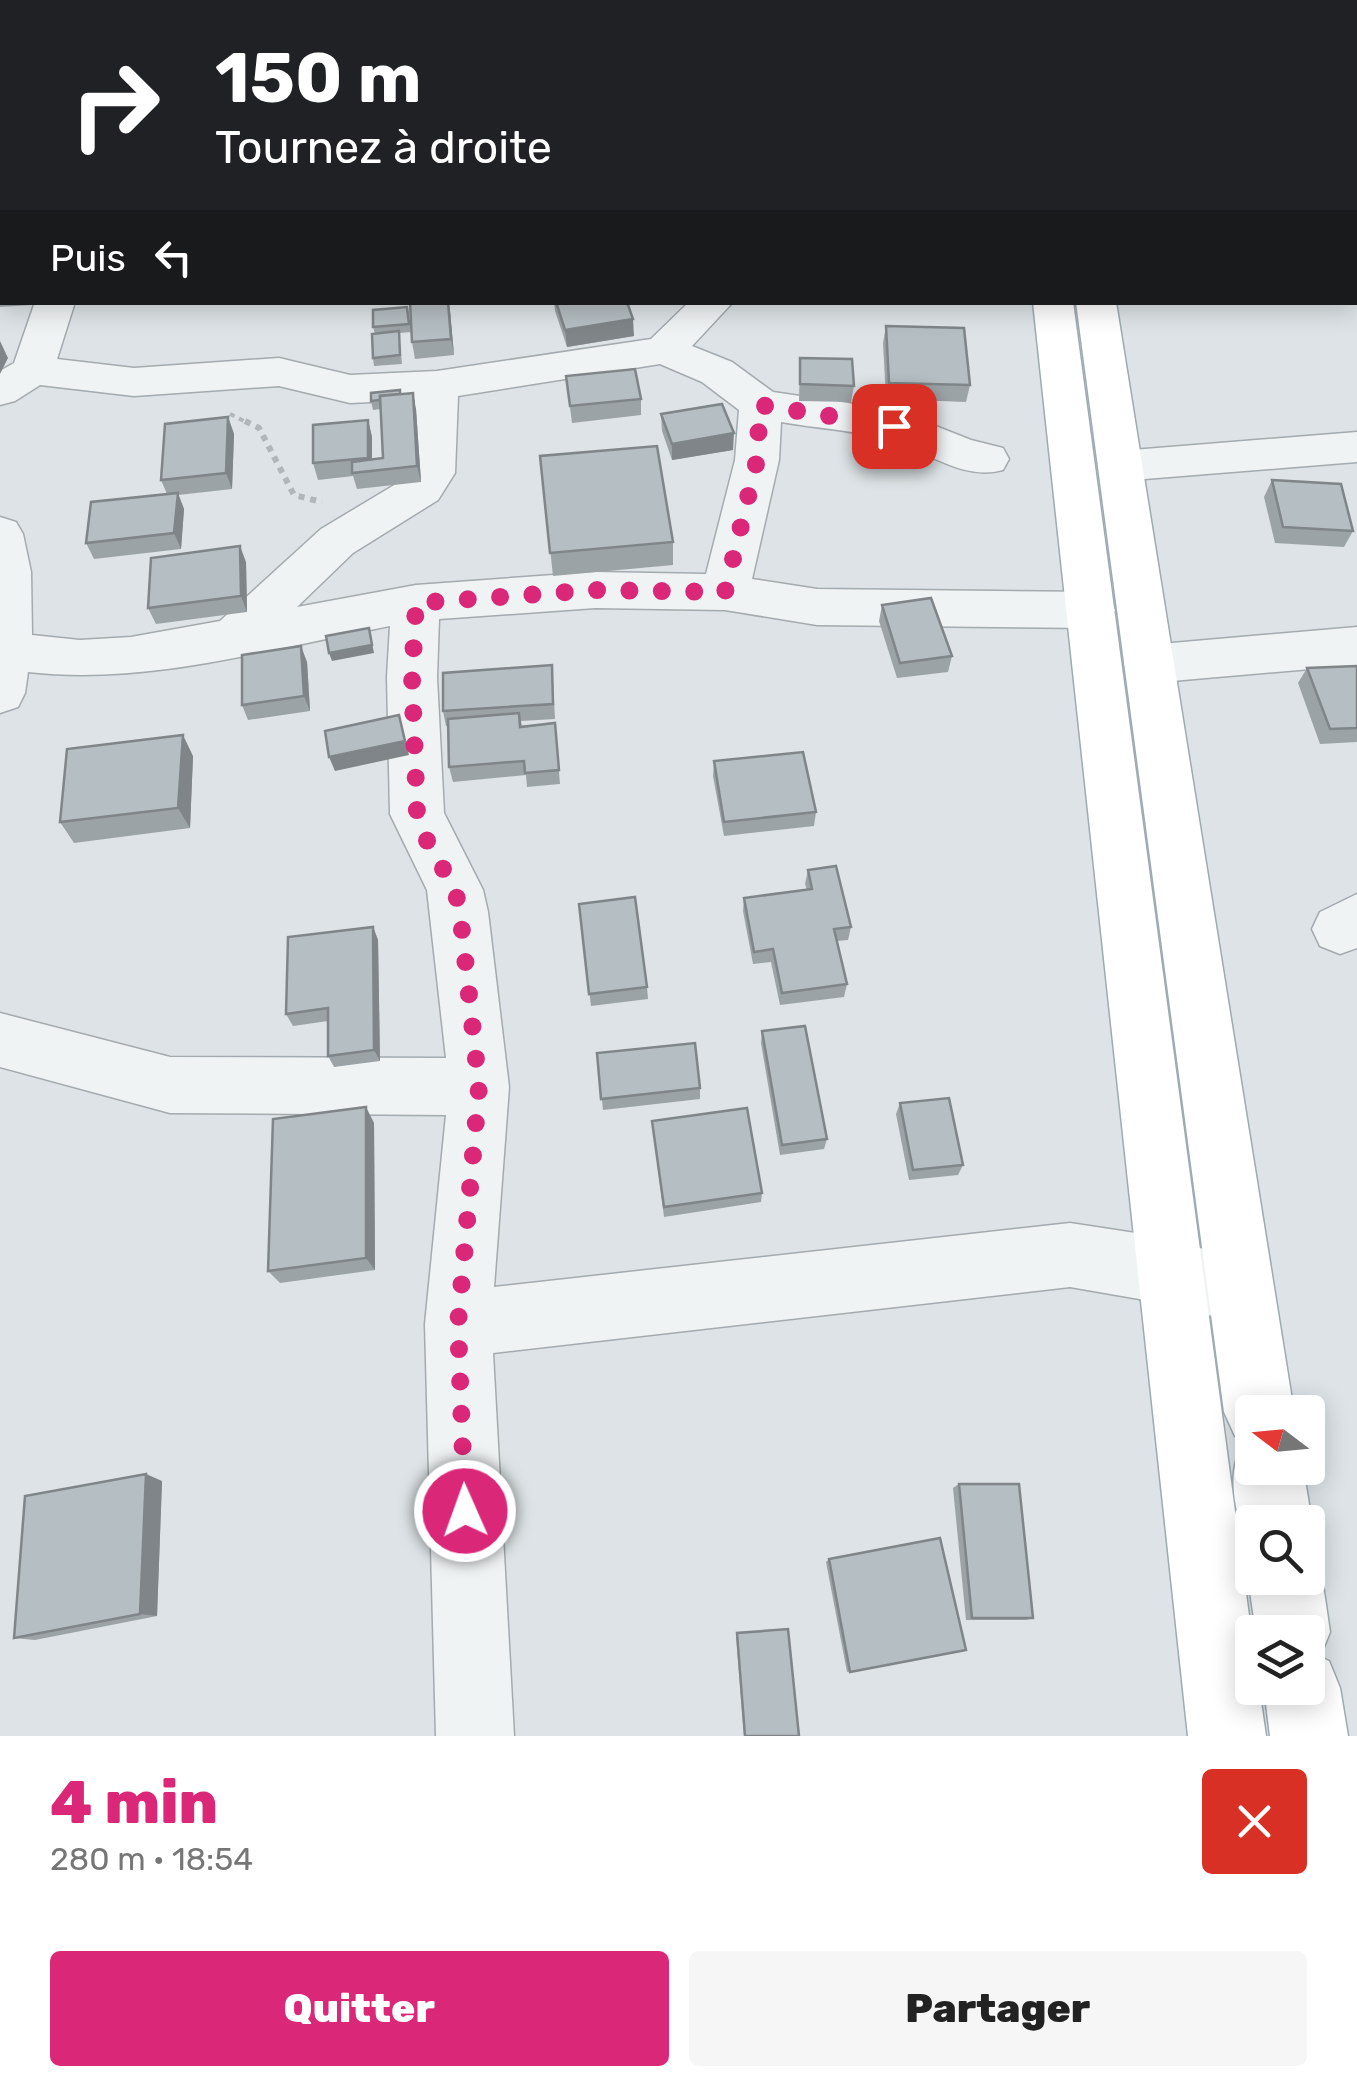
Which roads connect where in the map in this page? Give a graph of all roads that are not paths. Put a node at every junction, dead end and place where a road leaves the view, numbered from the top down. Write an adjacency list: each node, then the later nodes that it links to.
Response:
1 (54, 305): 6 (street)
2 (709, 305): 5 (street)
3 (1053, 305): 15 (main road)
4 (1096, 305): 11 (main road)
5 (664, 350): 7 (street); 8 (street)
6 (16, 380): 7 (street)
7 (437, 385): 16 (street)
8 (760, 405): 10 (street); 13 (street)
9 (1357, 447): 11 (street)
10 (988, 460)
11 (1120, 466): 18 (main road)
12 (0, 534): 19 (street)
13 (725, 592): 14 (street); 15 (street)
14 (416, 603): 16 (street); 21 (street)
15 (1090, 610): 22 (main road)
16 (236, 636): 19 (street)
17 (1357, 646): 18 (street)
18 (1149, 664): 23 (main road)
19 (3, 672)
20 (0, 1040): 21 (street)
21 (479, 1087): 24 (street)
22 (1168, 1272): 23 (street); 24 (street); 28 (main road)
23 (1241, 1292): 25 (main road)
24 (458, 1324): 27 (street)
25 (1257, 1395)
26 (1304, 1705): 29 (main road)
27 (475, 1736)
28 (1227, 1736)
29 (1309, 1736)

